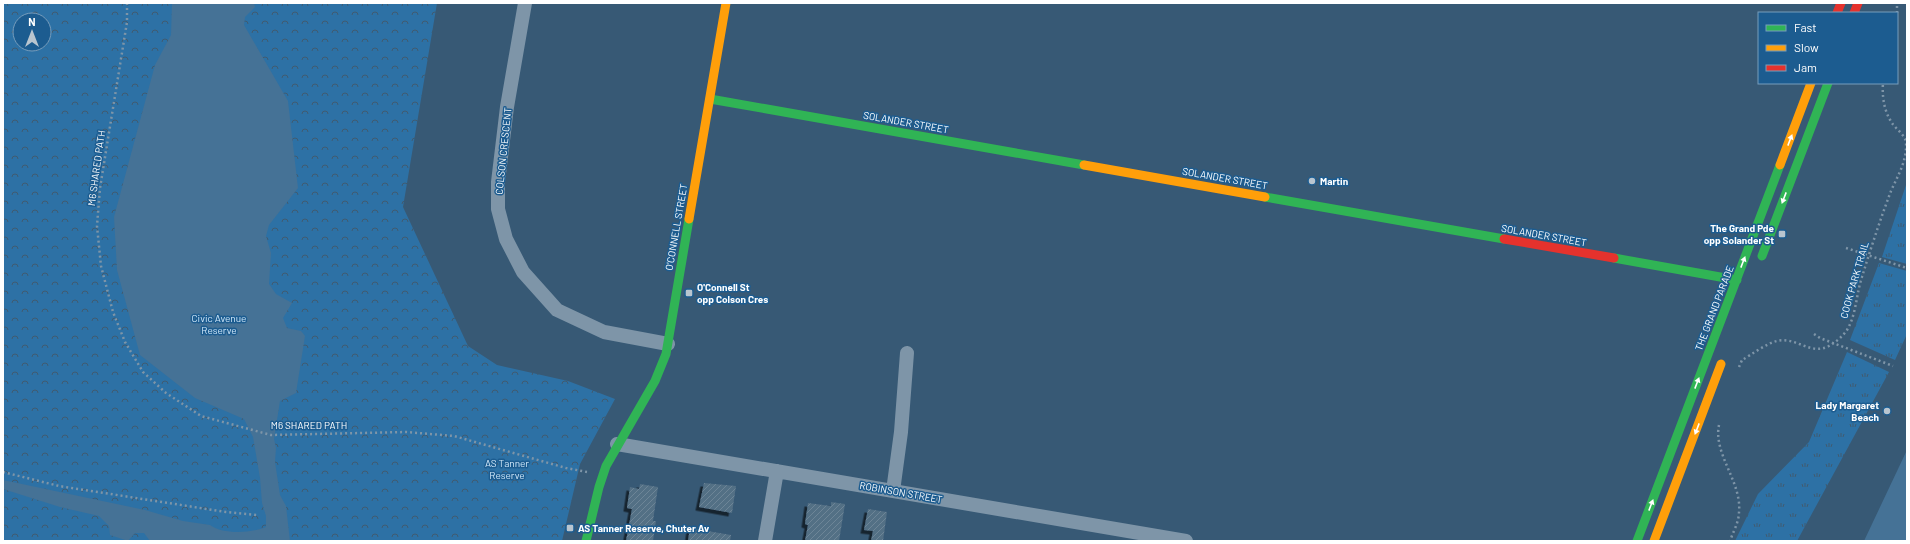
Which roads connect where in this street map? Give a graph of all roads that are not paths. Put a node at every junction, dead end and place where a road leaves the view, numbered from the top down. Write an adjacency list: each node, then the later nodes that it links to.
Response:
1 (526, 3): 8 (street, COLSON CRESCENT)
2 (726, 3): 5 (main road, O'CONNELL STREET)
3 (1811, 84): 7 (main road, THE GRAND PARADE, one-way to 3)
4 (1828, 84): 6 (main road, one-way to 6)
5 (710, 99): 7 (main road, SOLANDER STREET); 8 (main road, O'CONNELL STREET)
6 (1759, 263)
7 (1737, 280): 17 (main road, THE GRAND PARADE, one-way to 7)
8 (668, 344): 11 (main road, O'CONNELL STREET)
9 (907, 353): 13 (street)
10 (1724, 357): 18 (main road, one-way to 18)
11 (617, 444): 12 (street, ROBINSON STREET); 14 (main road, O'CONNELL STREET)
12 (777, 471): 13 (street, ROBINSON STREET); 15 (street)
13 (893, 491): 16 (street, ROBINSON STREET)
14 (586, 541)
15 (765, 541)
16 (1186, 541)
17 (1637, 541)
18 (1654, 541)

